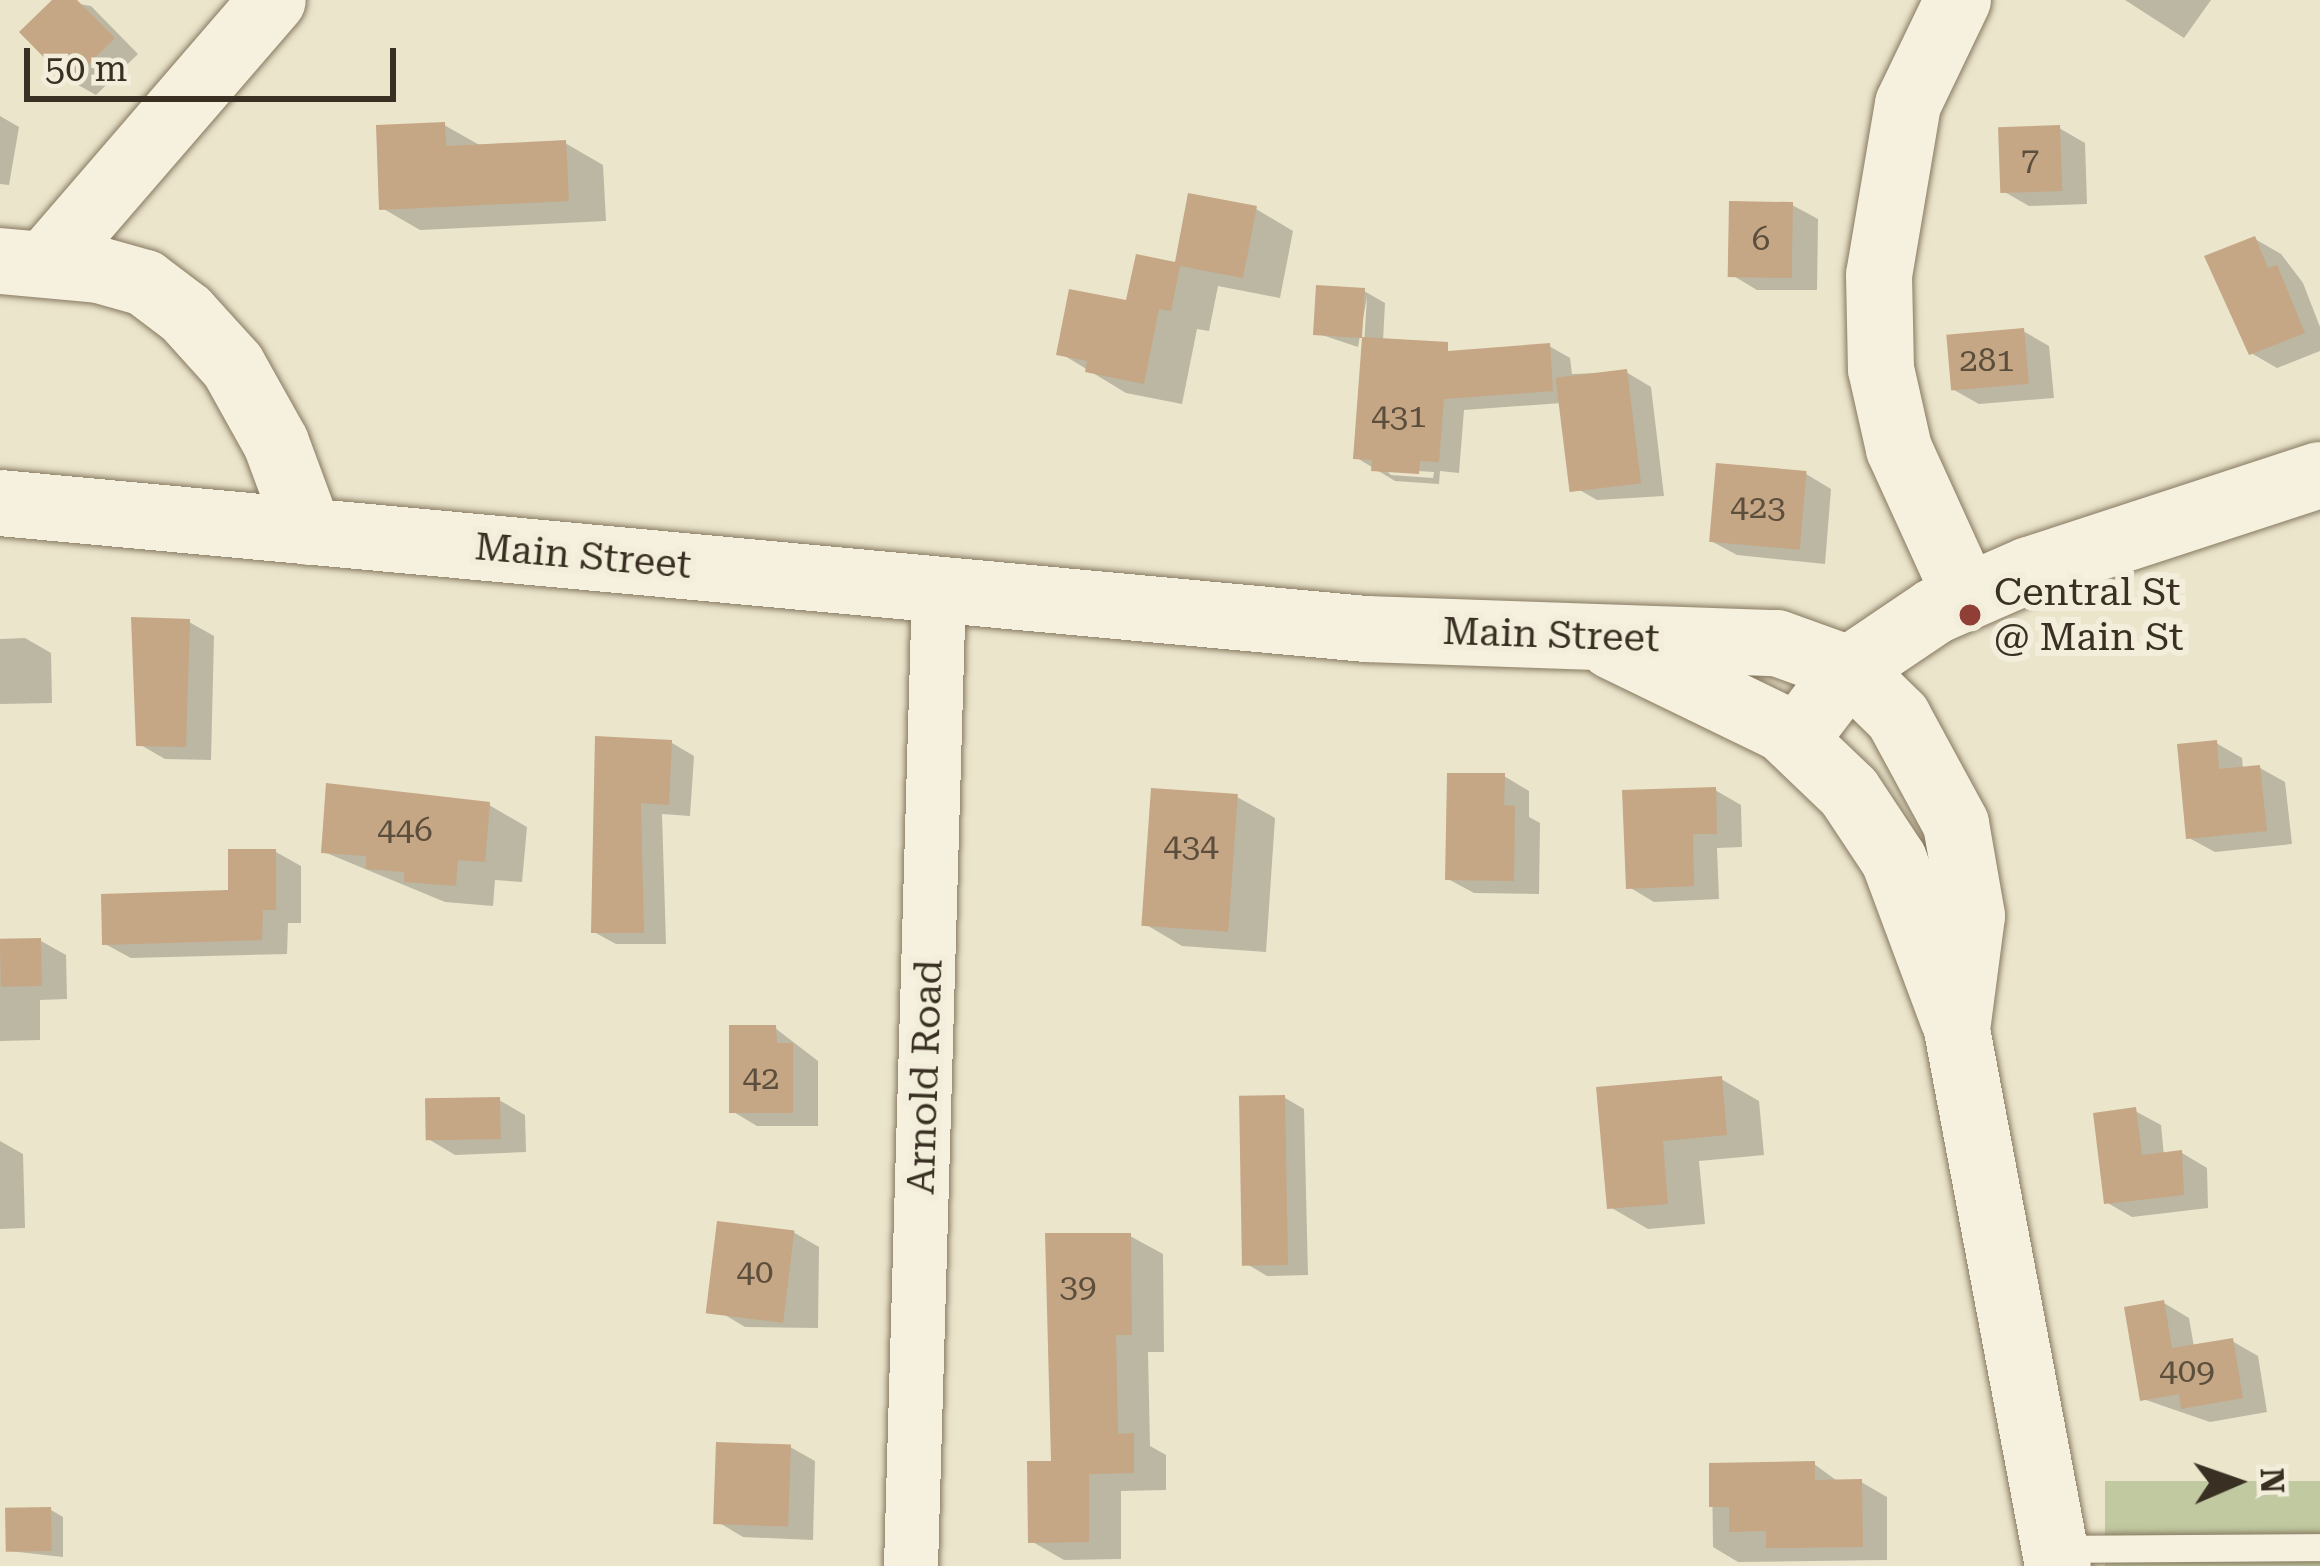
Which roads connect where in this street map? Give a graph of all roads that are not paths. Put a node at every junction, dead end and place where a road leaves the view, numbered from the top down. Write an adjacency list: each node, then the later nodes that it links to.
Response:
1 (273, 0): 3 (main road)
2 (1958, 0): 8 (main road)
3 (23, 262): 6 (main road)
4 (2320, 475): 8 (main road)
5 (0, 503): 6 (main road, Main Street)
6 (309, 532): 7 (main road, Main Street)
7 (939, 588): 9 (main road, Main Street); 15 (street, Arnold Road)
8 (1966, 596): 10 (main road)
9 (1598, 639): 10 (main road, Main Street); 11 (main road)
10 (1849, 669): 11 (main road); 12 (main road, Main Street)
11 (1795, 740): 12 (main road)
12 (1957, 1030): 14 (main road, Main Street)
13 (2320, 1547): 14 (lane)
14 (2057, 1558)
15 (911, 1566)

